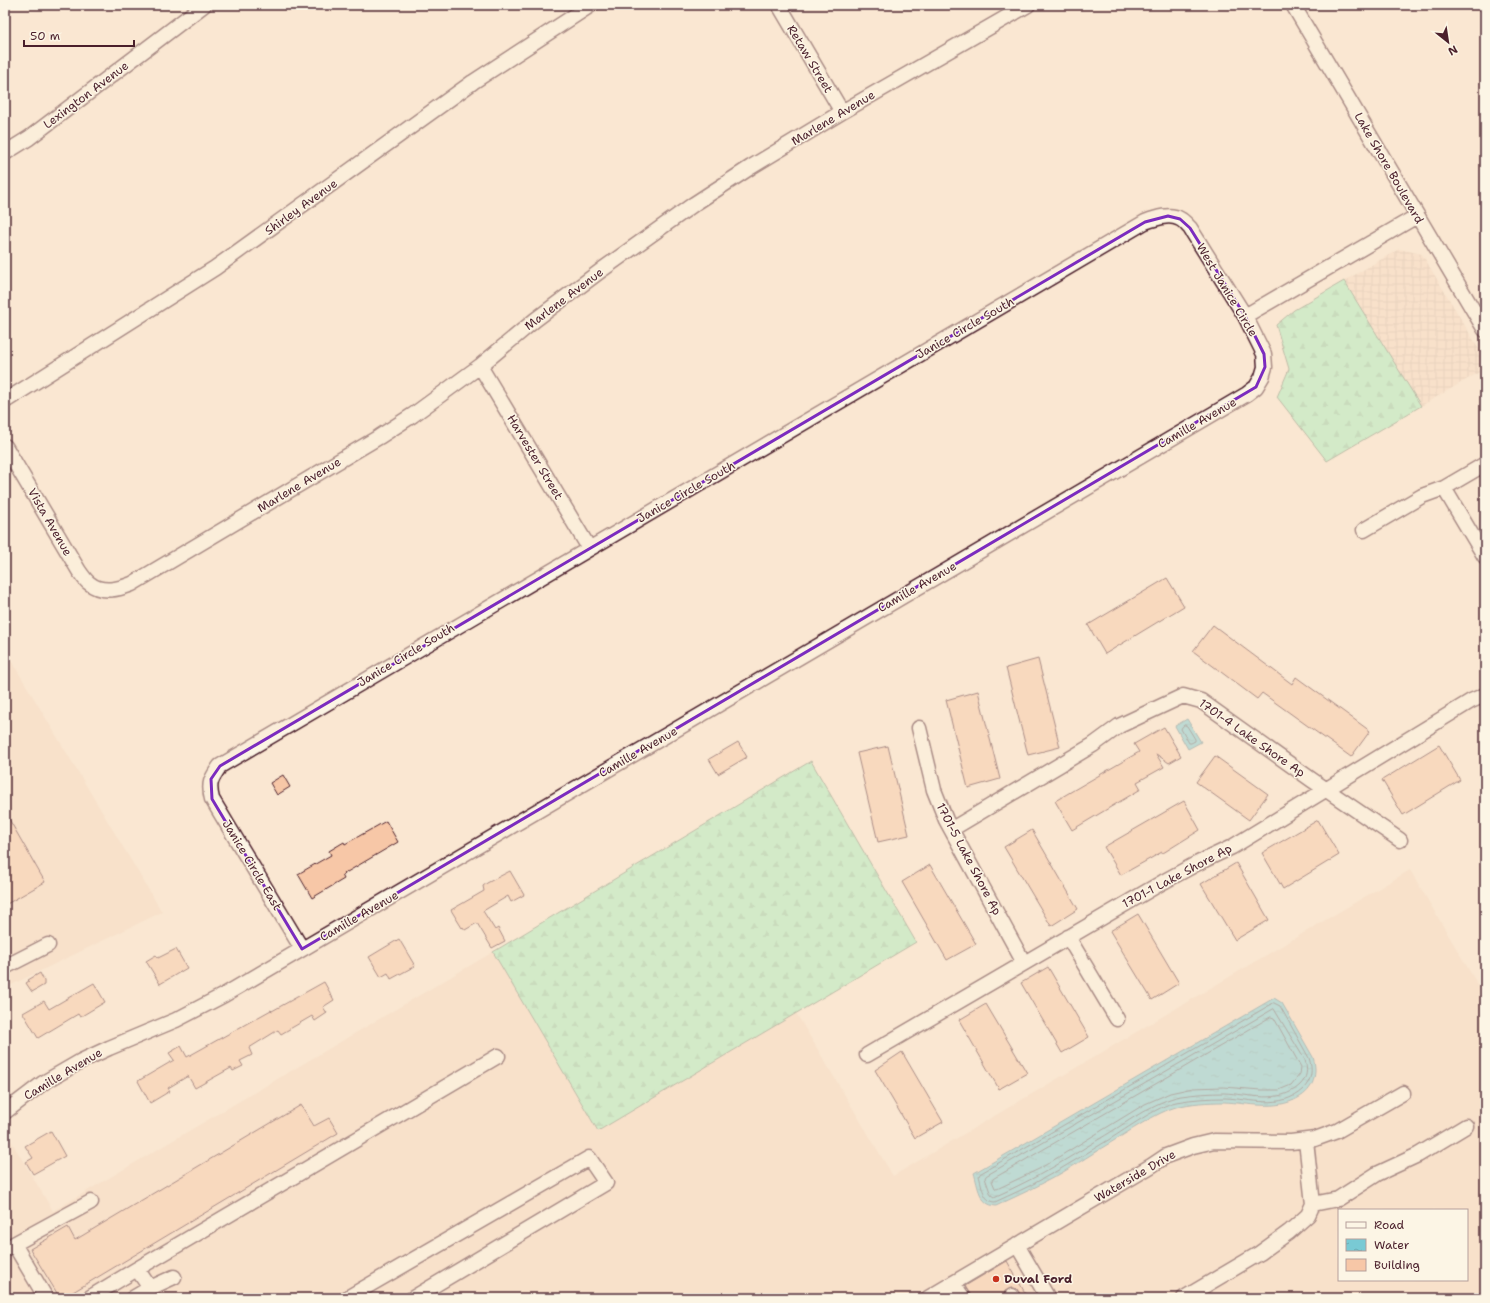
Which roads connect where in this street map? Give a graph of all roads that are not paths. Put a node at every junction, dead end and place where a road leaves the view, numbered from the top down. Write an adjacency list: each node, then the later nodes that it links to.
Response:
1 (204, 5): 7 (street, Lexington Avenue)
2 (591, 5): 14 (street, Shirley Avenue)
3 (779, 5): 6 (street, Retaw Street)
4 (1028, 5): 6 (street, Marlene Avenue)
5 (1293, 5): 9 (street, Lake Shore Boulevard)
6 (842, 112): 12 (street, Marlene Avenue)
7 (5, 153)
8 (1168, 216): 10 (street, West Janice Circle); 19 (street, Janice Circle South)
9 (1417, 216): 10 (street); 11 (street, Lake Shore Boulevard)
10 (1245, 316): 13 (street, West Janice Circle)
11 (1485, 330)
12 (480, 366): 19 (street, Harvester Street); 21 (street, Marlene Avenue)
13 (1262, 377): 30 (street, Camille Avenue)
14 (5, 400)
15 (5, 446): 21 (street, Vista Avenue)
16 (1485, 464): 17 (street)
17 (1444, 488): 18 (street); 20 (street)
18 (1364, 530)
19 (589, 548): 24 (street, Janice Circle South)
20 (1485, 557)
21 (102, 590)
22 (1485, 695): 25 (street, 1701-1 Lake Shore Ap)
23 (919, 728): 26 (street, 1701-5 Lake Shore Ap)
24 (211, 779): 30 (street, Janice Circle East)
25 (1326, 790): 26 (street, 1701-4 Lake Shore Ap); 27 (street, 1701-4 Lake Shore Ap); 28 (street, 1701-1 Lake Shore Ap)
26 (952, 829): 31 (street, 1701-5 Lake Shore Ap)
27 (1400, 840)
28 (1068, 937): 31 (street, 1701-1 Lake Shore Ap); 33 (street)
29 (48, 945): 32 (street)
30 (302, 949): 37 (street, Camille Avenue)
31 (1024, 963): 34 (street, 1701-1 Lake Shore Ap)
32 (5, 967)
33 (1117, 1019)
34 (867, 1055)
35 (498, 1056): 44 (street)
36 (1403, 1093): 39 (street, Waterside Drive)
37 (5, 1112)
38 (1466, 1126): 41 (street)
39 (1306, 1141): 41 (street); 42 (street, Waterside Drive)
40 (91, 1202): 43 (street)
41 (1313, 1204): 56 (street)
42 (1017, 1245): 46 (street, Waterside Drive); 55 (street)
43 (9, 1247): 48 (street)
44 (137, 1269): 47 (street); 49 (street)
45 (174, 1277): 47 (street)
46 (954, 1283): 53 (street, Waterside Drive); 54 (street)
47 (150, 1288): 50 (street)
48 (46, 1298)
49 (89, 1298)
50 (133, 1298)
51 (347, 1298): 52 (street)
52 (413, 1298)
53 (928, 1298)
54 (963, 1298)
55 (1048, 1298)
56 (1184, 1298)

